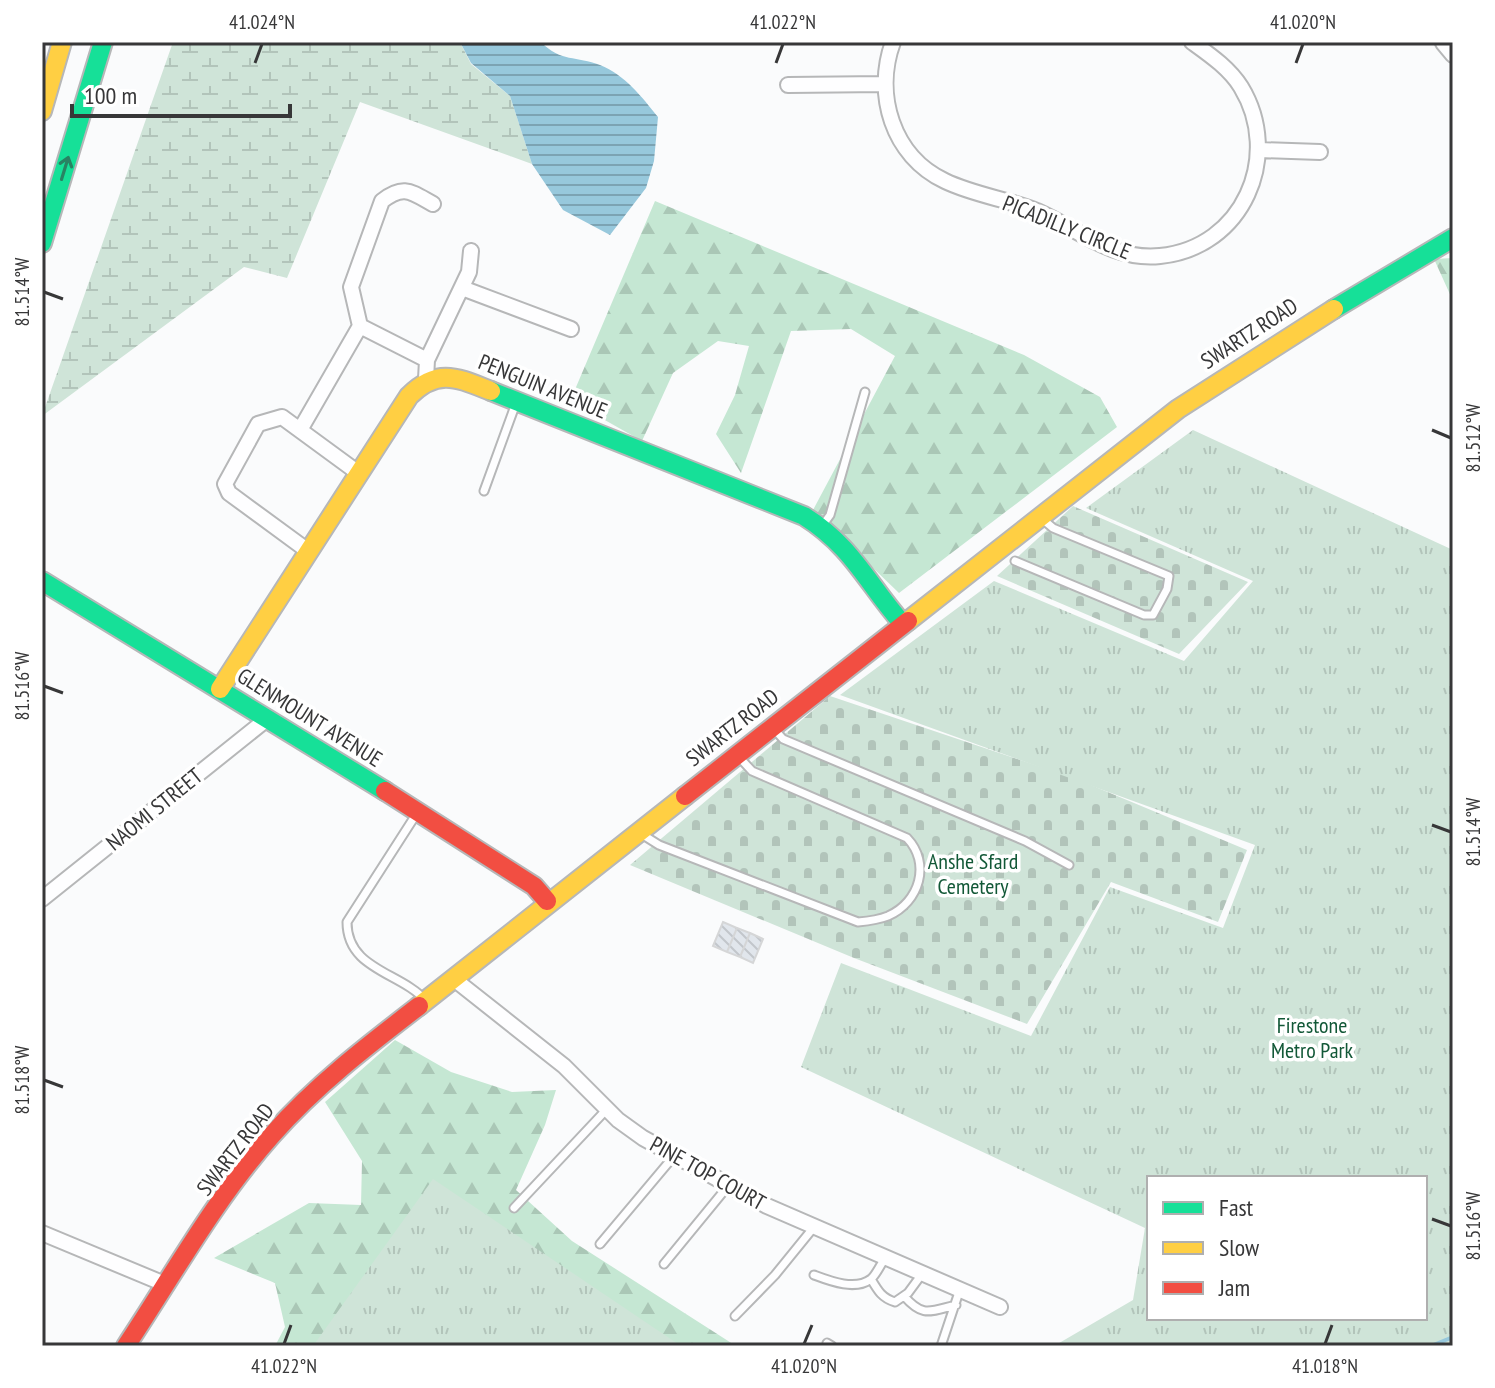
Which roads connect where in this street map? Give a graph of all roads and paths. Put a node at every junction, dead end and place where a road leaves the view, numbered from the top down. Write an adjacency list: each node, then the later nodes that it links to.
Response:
1 (62, 42): 7 (main road)
2 (103, 42): 12 (main road, one-way to 2)
3 (893, 42): 5 (street, PICADILLY CIRCLE)
4 (1192, 42): 8 (street, PICADILLY CIRCLE)
5 (884, 84): 6 (street); 8 (street, PICADILLY CIRCLE)
6 (788, 85)
7 (42, 111)
8 (1259, 150): 9 (street)
9 (1320, 152)
10 (433, 204): 15 (street)
11 (1453, 238): 24 (main road, SWARTZ ROAD)
12 (42, 243)
13 (471, 251): 14 (street)
14 (462, 288): 16 (street); 17 (street)
15 (360, 326): 17 (street); 21 (street)
16 (571, 329)
17 (427, 360): 18 (street)
18 (426, 379): 20 (main road, PENGUIN AVENUE); 22 (main road)
19 (865, 392): 25 (lane)
20 (517, 401): 23 (lane); 25 (main road, PENGUIN AVENUE)
21 (300, 430): 22 (street); 26 (street)
22 (357, 472): 26 (main road)
23 (484, 491)
24 (1038, 516): 27 (lane); 29 (main road, SWARTZ ROAD)
25 (822, 526): 29 (main road, PENGUIN AVENUE)
26 (308, 551): 30 (main road)
27 (1015, 561)
28 (42, 581): 30 (main road, GLENMOUNT AVENUE)
29 (902, 623): 32 (main road, SWARTZ ROAD)
30 (220, 689): 31 (main road, GLENMOUNT AVENUE)
31 (267, 719): 34 (main road, GLENMOUNT AVENUE); 37 (street, NAOMI STREET)
32 (772, 727): 33 (main road, SWARTZ ROAD); 36 (lane)
33 (737, 755): 35 (main road, SWARTZ ROAD); 35 (lane)
34 (418, 811): 38 (main road, GLENMOUNT AVENUE); 40 (lane)
35 (639, 832): 38 (main road, SWARTZ ROAD)
36 (1069, 865)
37 (42, 899)
38 (547, 901): 39 (main road, SWARTZ ROAD)
39 (454, 979): 40 (main road, SWARTZ ROAD); 41 (street, PINE TOP COURT)
40 (426, 1001): 53 (main road, SWARTZ ROAD)
41 (607, 1109): 42 (street, PINE TOP COURT); 44 (lane)
42 (674, 1156): 43 (street, PINE TOP COURT); 47 (lane)
43 (728, 1186): 45 (street, PINE TOP COURT); 49 (lane)
44 (514, 1208)
45 (814, 1227): 48 (street, PINE TOP COURT); 58 (lane)
46 (42, 1233): 53 (street)
47 (600, 1244)
48 (885, 1258): 50 (street, PINE TOP COURT); 52 (lane)
49 (664, 1264)
50 (923, 1274): 54 (street, PINE TOP COURT); 55 (lane)
51 (814, 1275): 52 (lane)
52 (871, 1279): 55 (lane)
53 (167, 1285): 59 (main road, SWARTZ ROAD)
54 (960, 1289): 56 (lane); 57 (street, PINE TOP COURT)
55 (904, 1296): 56 (lane)
56 (956, 1305): 60 (lane)
57 (1000, 1307)
58 (735, 1316)
59 (126, 1346)
60 (941, 1346)

